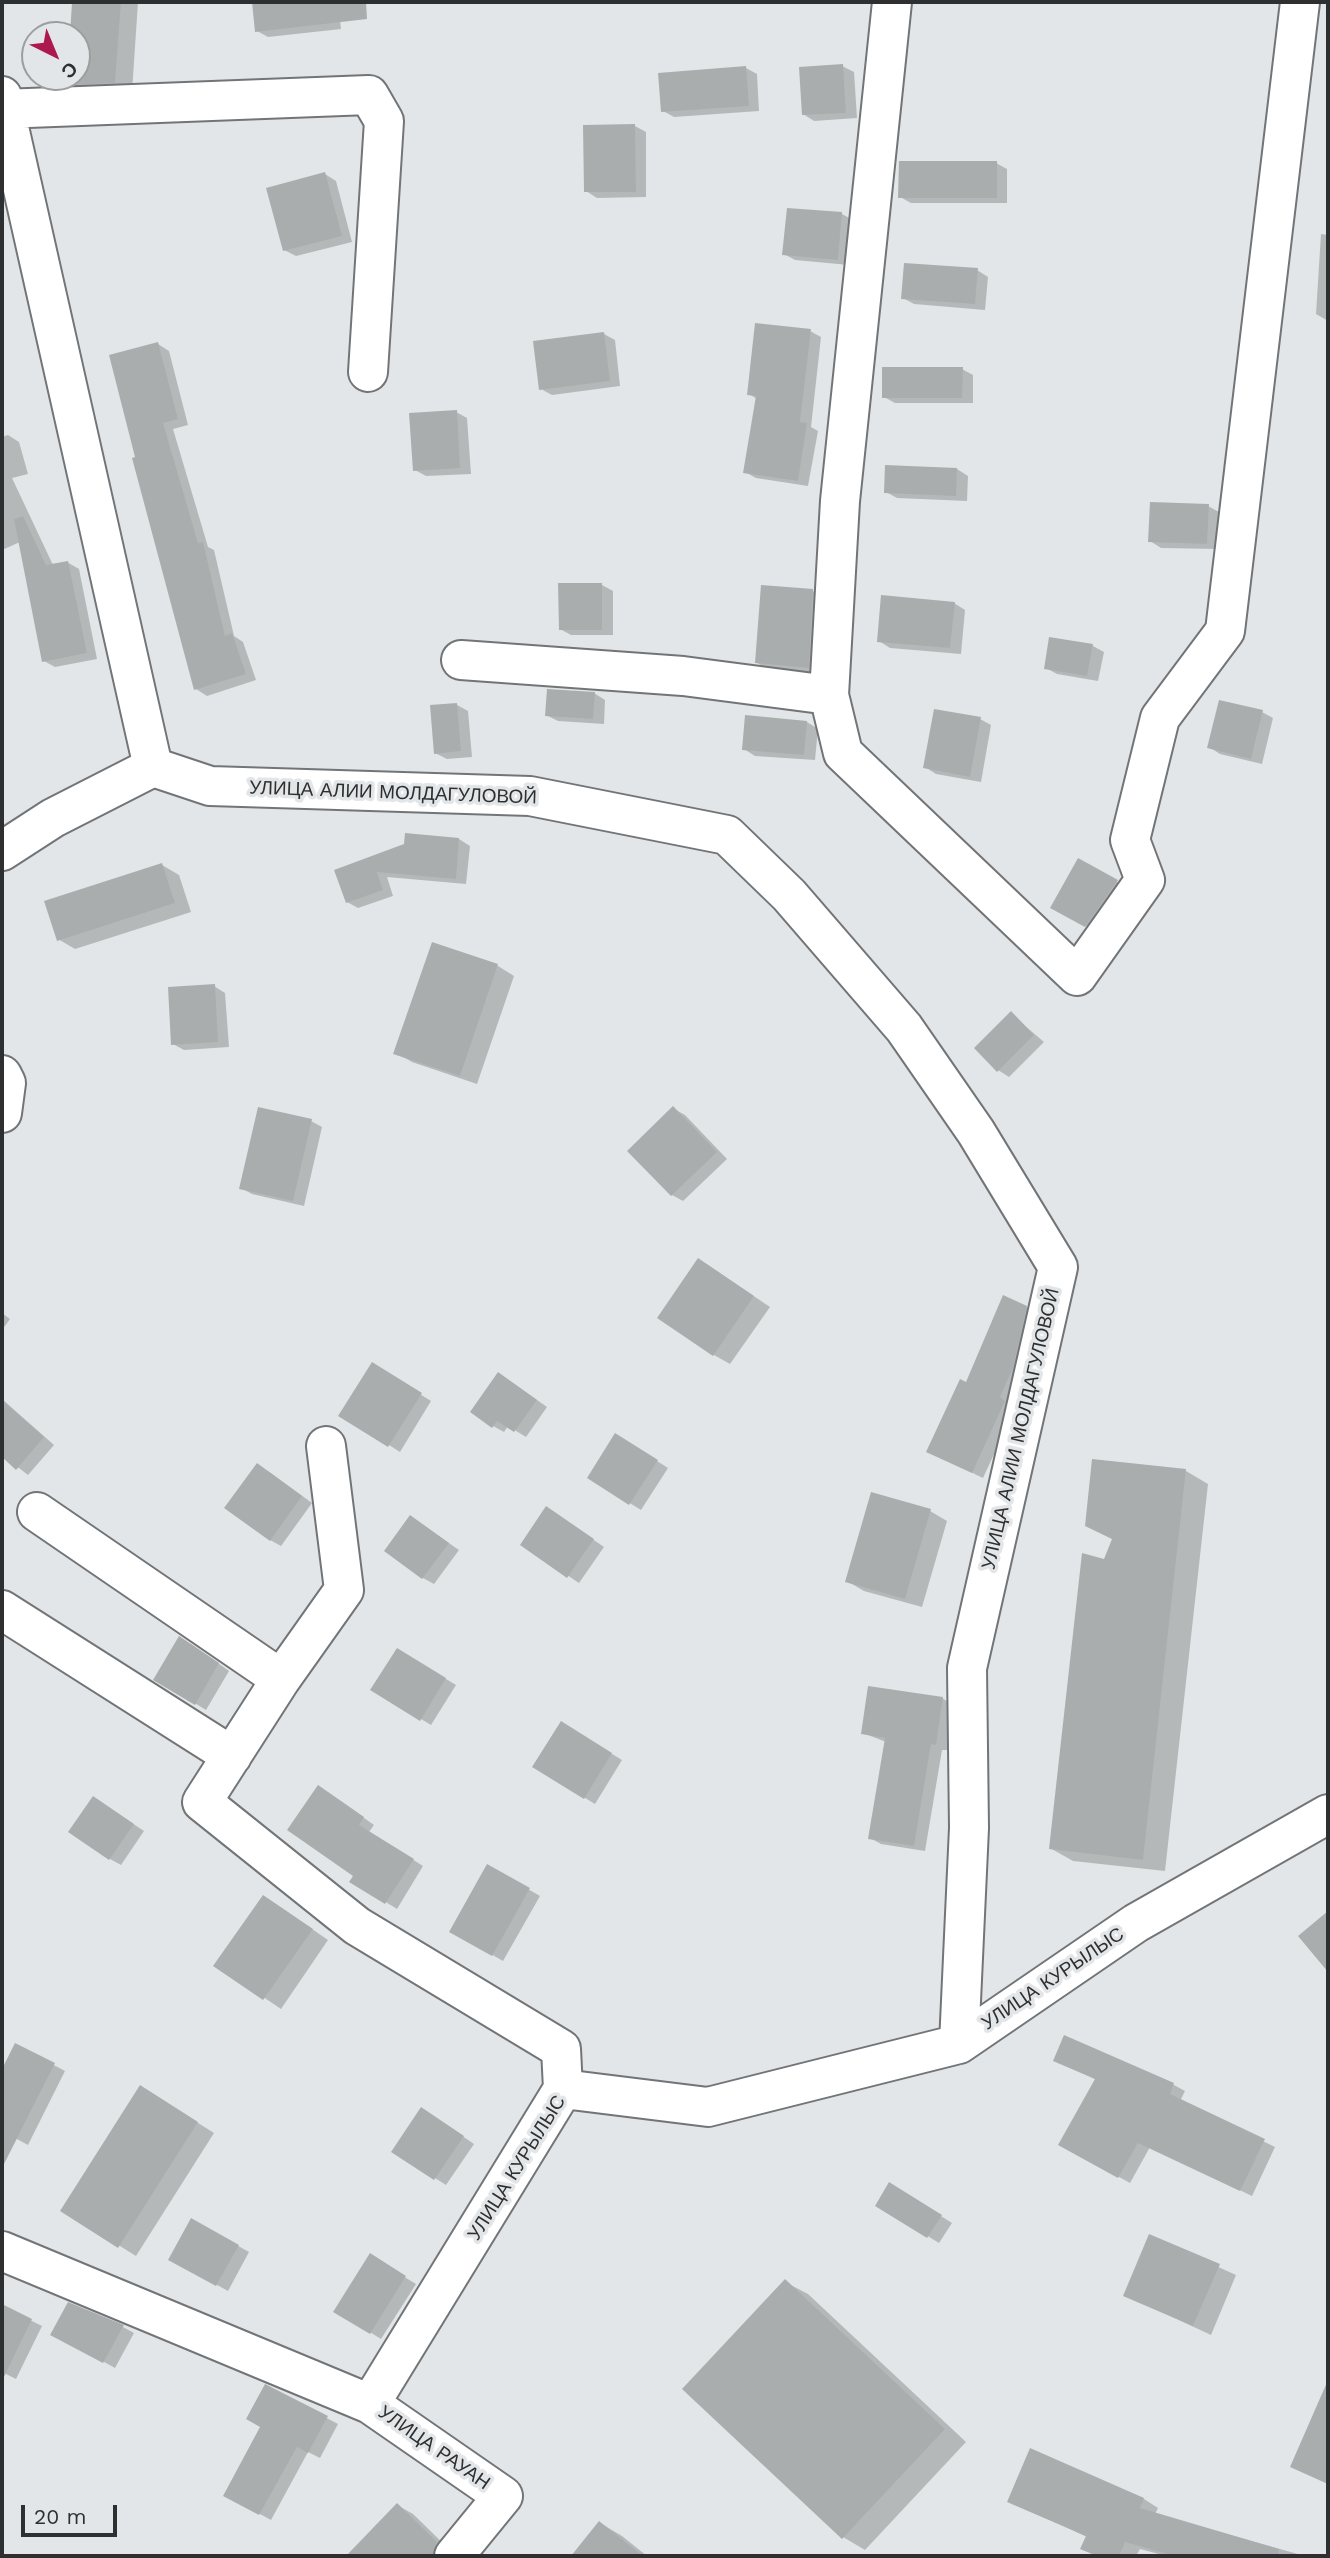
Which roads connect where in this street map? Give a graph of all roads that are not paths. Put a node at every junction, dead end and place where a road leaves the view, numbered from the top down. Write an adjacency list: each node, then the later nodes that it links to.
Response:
1 (892, 2): 7 (street)
2 (1300, 2): 7 (street)
3 (2, 96): 4 (street)
4 (2, 109): 5 (street); 8 (street)
5 (368, 372)
6 (461, 660): 7 (street)
7 (829, 695)
8 (153, 766): 9 (street); 18 (street, УЛИЦА АЛИИ МОЛДАГУЛОВОЙ)
9 (2, 851)
10 (2, 1075): 11 (street)
11 (2, 1113)
12 (326, 1446): 15 (street)
13 (37, 1512): 15 (street)
14 (2, 1610): 16 (street)
15 (281, 1679): 16 (street)
16 (232, 1756): 19 (street)
17 (1328, 1814): 18 (street, УЛИЦА КУРЫЛЫС)
18 (959, 2044): 19 (street, УЛИЦА КУРЫЛЫС)
19 (563, 2090): 21 (street, УЛИЦА КУРЫЛЫС)
20 (2, 2251): 21 (street)
21 (370, 2404): 22 (street, УЛИЦА РАУАН)
22 (454, 2556)

